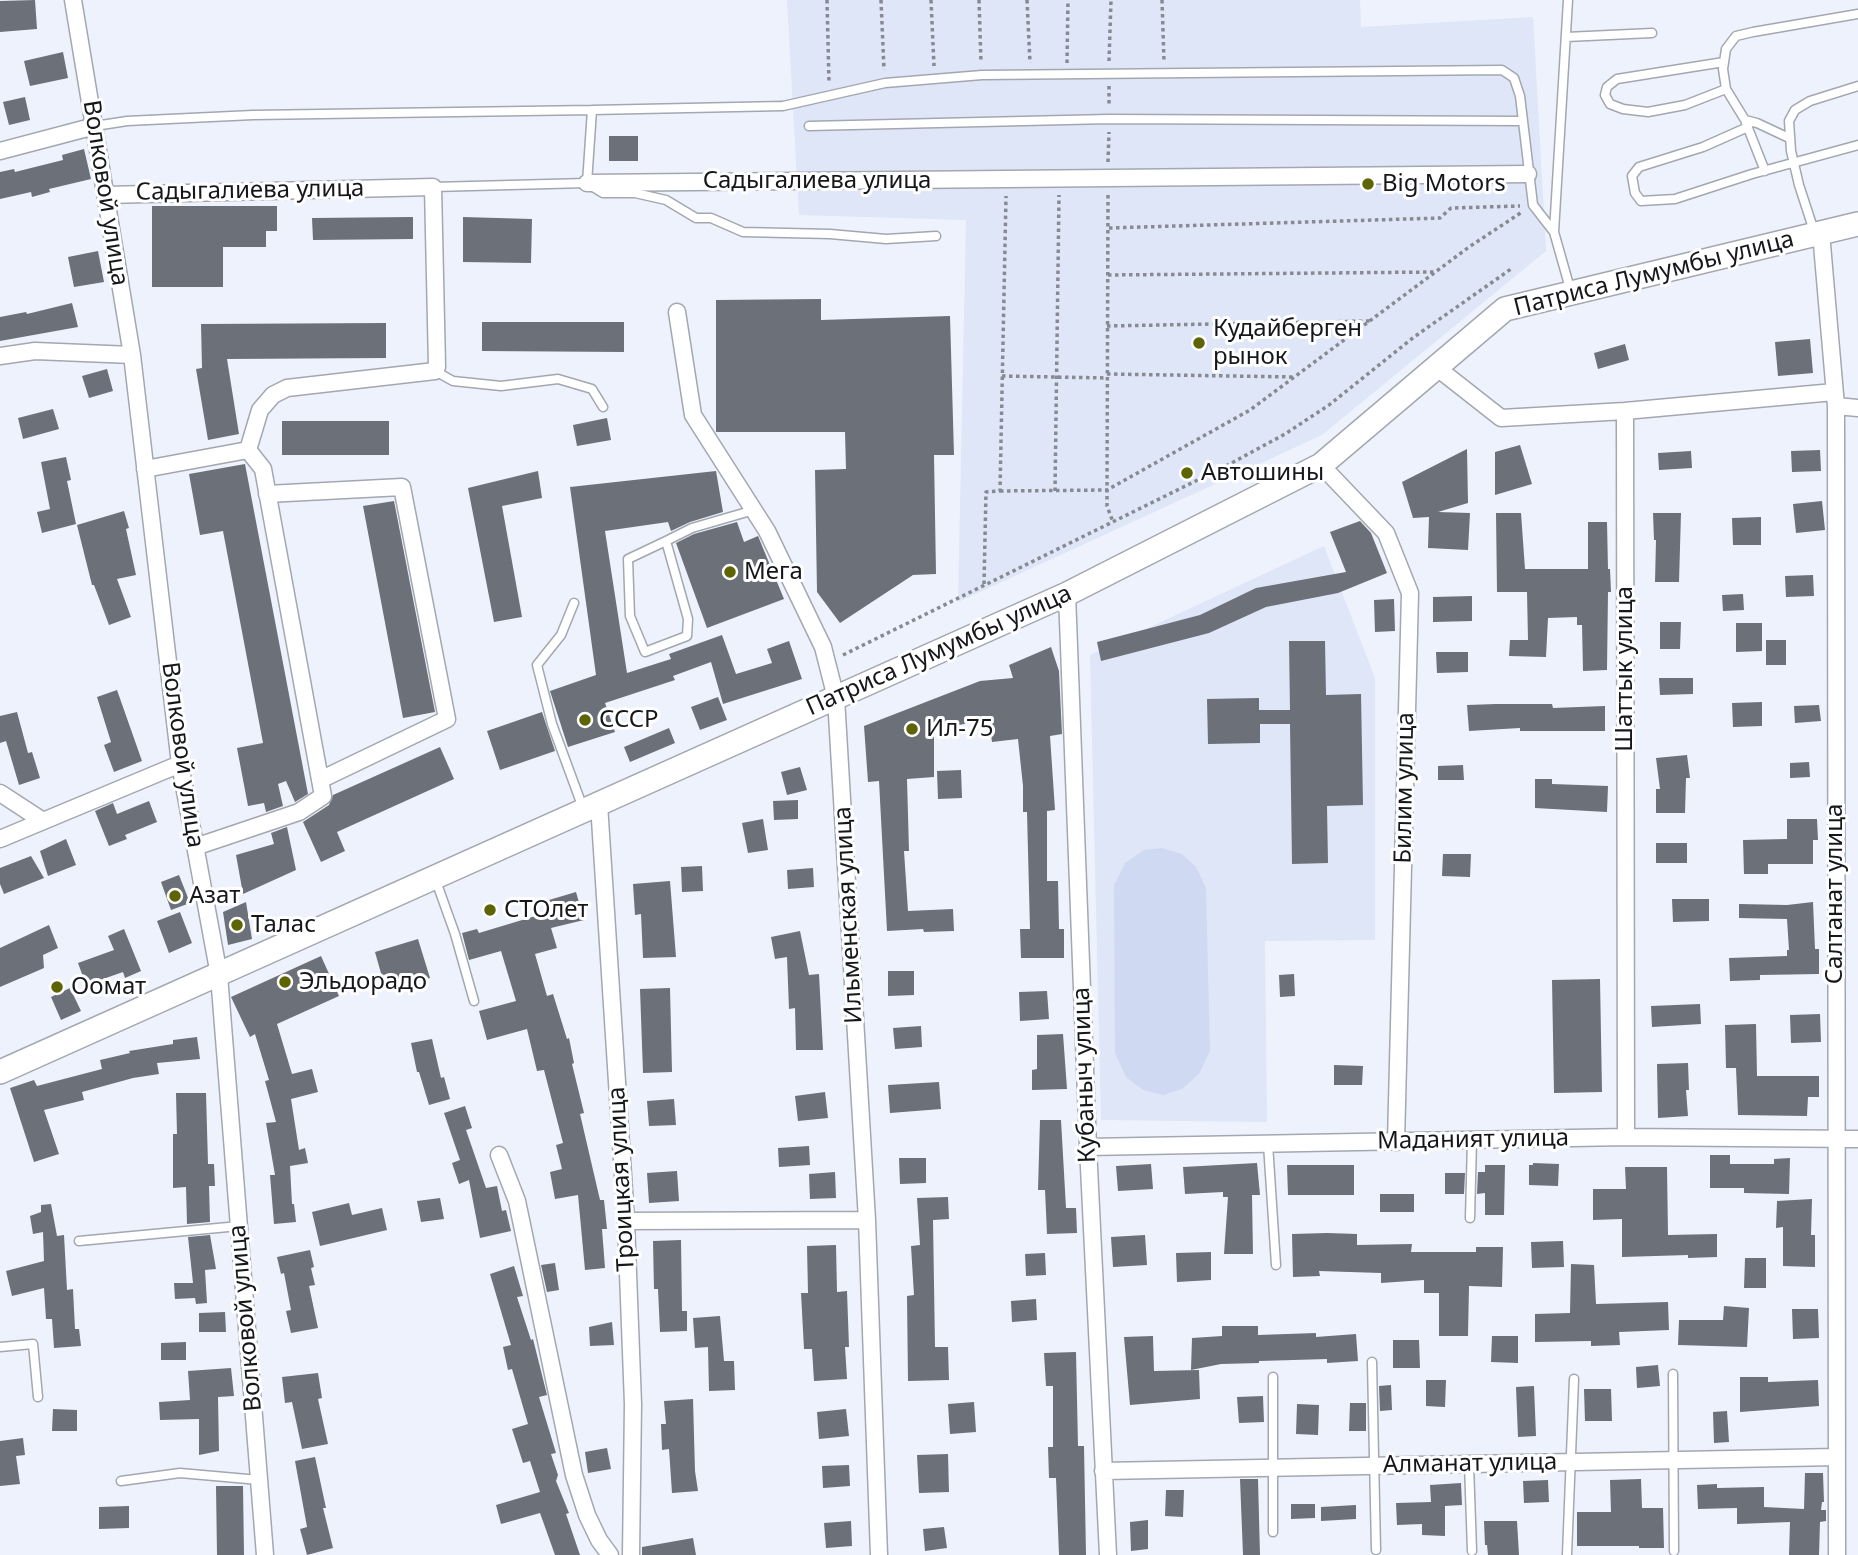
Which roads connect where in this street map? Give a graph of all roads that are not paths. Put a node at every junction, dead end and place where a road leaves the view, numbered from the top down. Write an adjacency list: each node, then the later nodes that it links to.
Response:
1 (73, 0): 12 (street, Волковой улица)
2 (1568, 0): 5 (lane)
3 (1858, 15): 6 (lane)
4 (1652, 33): 5 (lane)
5 (1566, 37): 24 (lane)
6 (1724, 62): 8 (lane); 8 (lane)
7 (1858, 86): 14 (lane)
8 (1726, 89): 11 (lane)
9 (592, 110): 10 (lane); 12 (lane); 20 (lane)
10 (1522, 121): 13 (lane); 19 (lane)
11 (1746, 124): 14 (lane); 18 (lane); 18 (lane)
12 (94, 126): 16 (street); 22 (street, Волковой улица)
13 (809, 126)
14 (1788, 138): 17 (lane)
15 (1858, 145): 17 (lane)
16 (0, 151)
17 (1794, 164): 18 (lane); 25 (lane)
18 (1765, 171)
19 (1528, 174): 20 (street, Садыгалиева улица); 24 (lane)
20 (587, 183): 21 (lane, Садыгалиева улица); 26 (lane)
21 (433, 187): 22 (street, Садыгалиева улица); 32 (street)
22 (106, 195): 29 (street, Волковой улица)
23 (1858, 224): 25 (street, Патриса Лумумбы улица)
24 (1554, 232): 27 (lane)
25 (1818, 233): 27 (street, Патриса Лумумбы улица); 33 (street, Салтанат улица)
26 (936, 236)
27 (1571, 292): 31 (street, Патриса Лумумбы улица)
28 (677, 312): 41 (street, Ильменская улица)
29 (132, 355): 30 (street); 39 (street, Волковой улица)
30 (0, 356)
31 (1436, 367): 36 (street); 38 (street, Патриса Лумумбы улица)
32 (435, 371): 34 (lane); 37 (street)
33 (1835, 399): 35 (street); 36 (street); 58 (street, Салтанат улица)
34 (603, 407)
35 (1858, 408)
36 (1625, 411): 57 (street, Шаттык улица)
37 (248, 450): 39 (street); 40 (street)
38 (1321, 465): 43 (street, Патриса Лумумбы улица); 61 (street, Билим улица)
39 (145, 468): 46 (street, Волковой улица)
40 (267, 494): 47 (street); 47 (street)
41 (754, 510): 42 (lane); 45 (street, Ильменская улица)
42 (666, 541): 42 (lane)
43 (1067, 594): 45 (street, Патриса Лумумбы улица); 63 (street, Кубаныч улица)
44 (574, 603): 49 (lane)
45 (836, 698): 49 (street, Патриса Лумумбы улица); 66 (street, Ильменская улица)
46 (180, 764): 50 (street); 52 (street, Волковой улица)
47 (320, 780): 52 (street)
48 (0, 793): 50 (street)
49 (592, 807): 53 (street, Патриса Лумумбы улица); 67 (street, Троицкая улица)
50 (43, 821): 51 (street)
51 (0, 839)
52 (195, 847): 54 (street, Волковой улица)
53 (435, 878): 54 (street, Патриса Лумумбы улица); 55 (lane)
54 (219, 975): 56 (street, Патриса Лумумбы улица); 68 (street, Волковой улица)
55 (474, 1001)
56 (0, 1072)
57 (1626, 1137): 58 (street, Маданият улица); 60 (street, Маданият улица)
58 (1835, 1139): 59 (street, Маданият улица); 77 (street, Салтанат улица)
59 (1858, 1139)
60 (1472, 1140): 61 (street, Маданият улица); 65 (lane)
61 (1396, 1142): 62 (street, Маданият улица)
62 (1268, 1144): 63 (street, Маданият улица); 70 (lane)
63 (1088, 1147): 83 (street, Кубаныч улица)
64 (499, 1155): 91 (street)
65 (1470, 1218)
66 (867, 1220): 67 (street); 93 (street, Ильменская улица)
67 (626, 1222): 92 (street, Троицкая улица)
68 (239, 1226): 69 (lane); 84 (street, Волковой улица)
69 (79, 1241)
70 (1276, 1265)
71 (0, 1347): 76 (lane)
72 (1372, 1362): 81 (lane)
73 (1673, 1374): 78 (lane)
74 (1273, 1377): 82 (lane)
75 (1573, 1379): 79 (lane)
76 (38, 1397)
77 (1838, 1457): 78 (street, Алманат улица); 96 (street, Салтанат улица)
78 (1675, 1460): 79 (street, Алманат улица); 89 (lane)
79 (1571, 1462): 80 (street, Алманат улица); 95 (lane)
80 (1469, 1464): 81 (street, Алманат улица); 88 (lane)
81 (1374, 1466): 82 (street, Алманат улица); 87 (lane)
82 (1274, 1468): 83 (street, Алманат улица); 86 (lane)
83 (1103, 1471): 94 (street, Кубаныч улица)
84 (259, 1480): 85 (lane); 90 (street, Волковой улица)
85 (121, 1481)
86 (1273, 1532)
87 (1376, 1550)
88 (1472, 1551)
89 (1674, 1551)
90 (265, 1555)
91 (610, 1555)
92 (631, 1555)
93 (879, 1555)
94 (1108, 1555)
95 (1567, 1555)
96 (1837, 1555)

